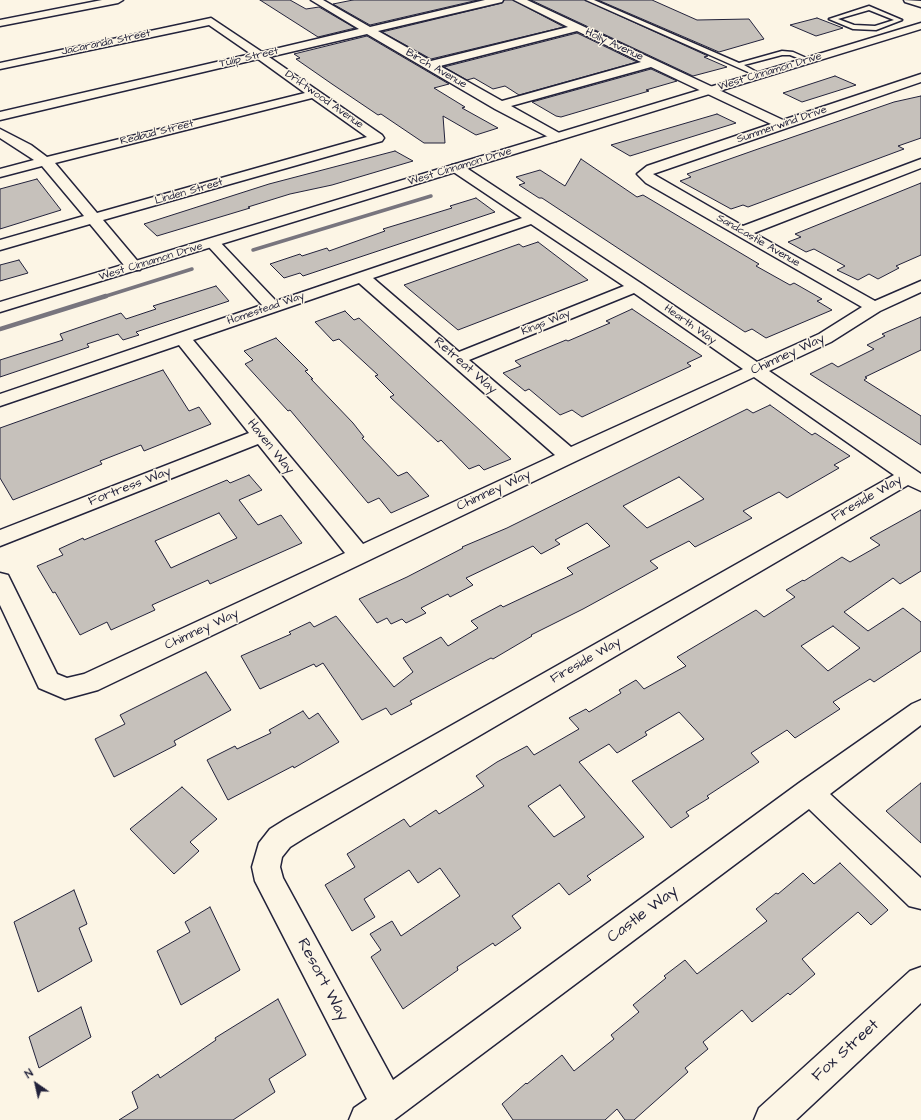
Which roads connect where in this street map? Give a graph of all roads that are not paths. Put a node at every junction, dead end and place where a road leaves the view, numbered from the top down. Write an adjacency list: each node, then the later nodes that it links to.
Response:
1 (118, 0): 13 (street)
2 (316, 0): 18 (street, Birch Avenue)
3 (498, 0): 18 (street, Tulip Street)
4 (519, 0): 15 (street, Holly Avenue)
5 (589, 0): 24 (lane)
6 (909, 0): 7 (street)
7 (921, 4)
8 (856, 11): 9 (lane); 10 (lane); 17 (lane)
9 (843, 15): 16 (lane); 16 (lane)
10 (870, 16)
11 (878, 19): 17 (lane)
12 (211, 21): 19 (street, Driftwood Avenue); 23 (street, Jacaranda Street)
13 (0, 23)
14 (921, 26): 17 (street, West Cinnamon Drive)
15 (577, 28): 21 (street, Holly Avenue); 22 (street)
16 (878, 28): 17 (lane); 17 (lane)
17 (893, 29): 20 (street, West Cinnamon Drive)
18 (369, 30): 19 (street, Tulip Street); 22 (street, Birch Avenue)
19 (260, 55): 28 (street, Driftwood Avenue); 30 (street, Tulip Street)
20 (808, 60): 24 (lane); 25 (street, West Cinnamon Drive)
21 (651, 62): 27 (street, Holly Avenue); 29 (street)
22 (430, 65): 29 (street, Birch Avenue)
23 (0, 66)
24 (738, 66): 25 (lane)
25 (759, 75): 27 (street, West Cinnamon Drive)
26 (917, 82): 31 (street, Summerwind Drive)
27 (709, 90): 31 (street, Holly Avenue); 33 (street, West Cinnamon Drive)
28 (314, 94): 34 (street, Driftwood Avenue); 35 (street, Redbud Street)
29 (499, 106): 33 (street, Birch Avenue)
30 (0, 116)
31 (783, 125): 39 (street, Summerwind Drive)
32 (0, 133): 35 (street)
33 (556, 137): 37 (street, West Cinnamon Drive)
34 (377, 138): 40 (street, Linden Street)
35 (45, 162): 38 (street, Redbud Street); 40 (street)
36 (921, 163): 42 (street)
37 (457, 168): 41 (street, Hearth Way); 43 (street, West Cinnamon Drive)
38 (0, 173)
39 (644, 174): 42 (street, Sandcastle Avenue)
40 (95, 218): 44 (street, Linden Street); 45 (street)
41 (532, 219): 46 (street, Homestead Way); 48 (street, Hearth Way)
42 (742, 232): 50 (street, Sandcastle Avenue)
43 (213, 243): 45 (street, West Cinnamon Drive); 49 (street)
44 (0, 245)
45 (134, 267): 51 (street, West Cinnamon Drive)
46 (362, 277): 49 (street, Homestead Way); 53 (street, Retreat Way)
47 (921, 286): 50 (street, Chimney Way)
48 (636, 287): 53 (street, Kings Way); 54 (street, Hearth Way)
49 (273, 307): 52 (street, Homestead Way)
50 (874, 307): 54 (street, Chimney Way)
51 (0, 308)
52 (182, 338): 55 (street, Homestead Way); 56 (street, Haven Way)
53 (457, 359): 57 (street, Retreat Way)
54 (755, 370): 57 (street, Chimney Way); 58 (street, Hearth Way)
55 (0, 400)
56 (261, 436): 59 (street, Fortress Way); 60 (street, Haven Way)
57 (568, 456): 60 (street, Chimney Way)
58 (915, 480): 64 (street, Fireside Way)
59 (0, 538)
60 (359, 555): 61 (street, Chimney Way)
61 (0, 581)
62 (921, 711): 63 (street, Castle Way)
63 (810, 792): 65 (street); 67 (street, Castle Way)
64 (269, 852): 67 (street, Resort Way)
65 (919, 896)
66 (921, 982): 68 (street, Fox Street)
67 (377, 1112)
68 (770, 1120)

